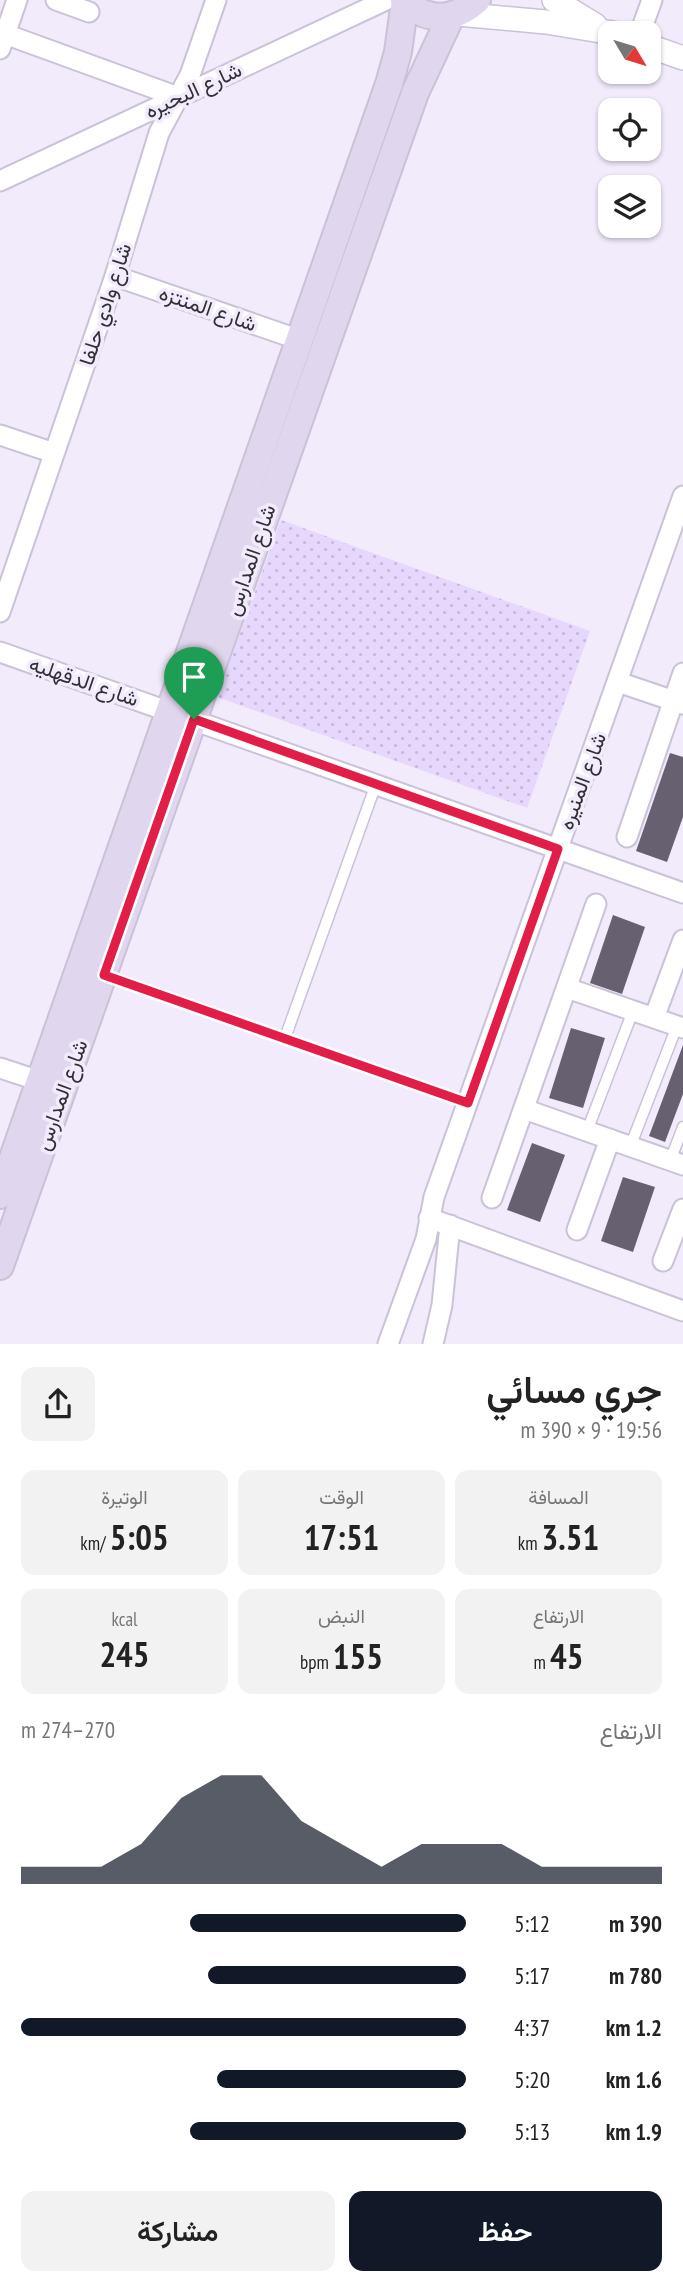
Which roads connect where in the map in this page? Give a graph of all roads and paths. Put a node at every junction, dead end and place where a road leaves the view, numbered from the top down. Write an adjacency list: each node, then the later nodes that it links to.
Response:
1 (17, 0): 12 (street)
2 (56, 0): 8 (street)
3 (216, 0): 15 (street, شارع وادي حلفا)
4 (399, 0): 7 (main road); 15 (street, شارع البحيره); 18 (main road, شارع المدارس)
5 (554, 0): 10 (street)
6 (652, 0): 9 (street)
7 (462, 10): 11 (street); 27 (main road, شارع المدارس)
8 (89, 12)
9 (644, 21)
10 (598, 26)
11 (598, 30)
12 (3, 41): 15 (street)
13 (662, 51): 14 (street)
14 (683, 58)
15 (178, 97): 16 (street, شارع البحيره); 17 (street, شارع وادي حلفا)
16 (0, 181)
17 (115, 276): 18 (street, شارع المنتزه); 20 (street, شارع وادي حلفا)
18 (300, 340): 27 (main road, شارع المدارس)
19 (0, 435): 20 (street)
20 (54, 453): 22 (street, شارع وادي حلفا)
21 (683, 496): 25 (street, شارع المنيره)
22 (0, 612)
23 (0, 652): 27 (street, شارع الدقهليه)
24 (683, 674): 26 (street)
25 (618, 682): 26 (street); 30 (street, شارع المنيره)
26 (678, 702): 29 (street)
27 (182, 715): 28 (street, شارع الدقهليه); 34 (main road, شارع المدارس); 41 (main road, شارع المدارس)
28 (376, 784): 30 (street, شارع الدقهليه); 39 (lane)
29 (627, 837)
30 (558, 849): 31 (street, شارع الدقهليه); 42 (street, شارع المنيره)
31 (683, 893)
32 (596, 904): 35 (street)
33 (683, 940): 37 (street)
34 (104, 975): 39 (lane); 41 (main road, شارع المدارس)
35 (567, 988): 36 (street); 43 (street)
36 (633, 1011): 37 (street); 45 (lane)
37 (654, 1018): 38 (street)
38 (680, 1027): 47 (lane)
39 (285, 1038): 42 (lane)
40 (0, 1068): 41 (street)
41 (52, 1085): 49 (main road, شارع المدارس); 56 (main road, شارع المدارس)
42 (468, 1103): 52 (street, شارع المنيره)
43 (524, 1109): 45 (street); 50 (street)
44 (683, 1127): 48 (lane)
45 (587, 1132): 46 (street)
46 (610, 1139): 47 (street); 54 (street)
47 (631, 1147): 48 (street)
48 (676, 1163)
49 (0, 1195)
50 (492, 1198)
51 (683, 1209): 55 (street)
52 (429, 1218): 53 (street); 58 (street, شارع المنيره)
53 (450, 1225): 57 (street); 59 (street)
54 (577, 1230)
55 (663, 1261)
56 (0, 1266)
57 (683, 1311)
58 (388, 1343)
59 (435, 1343)

